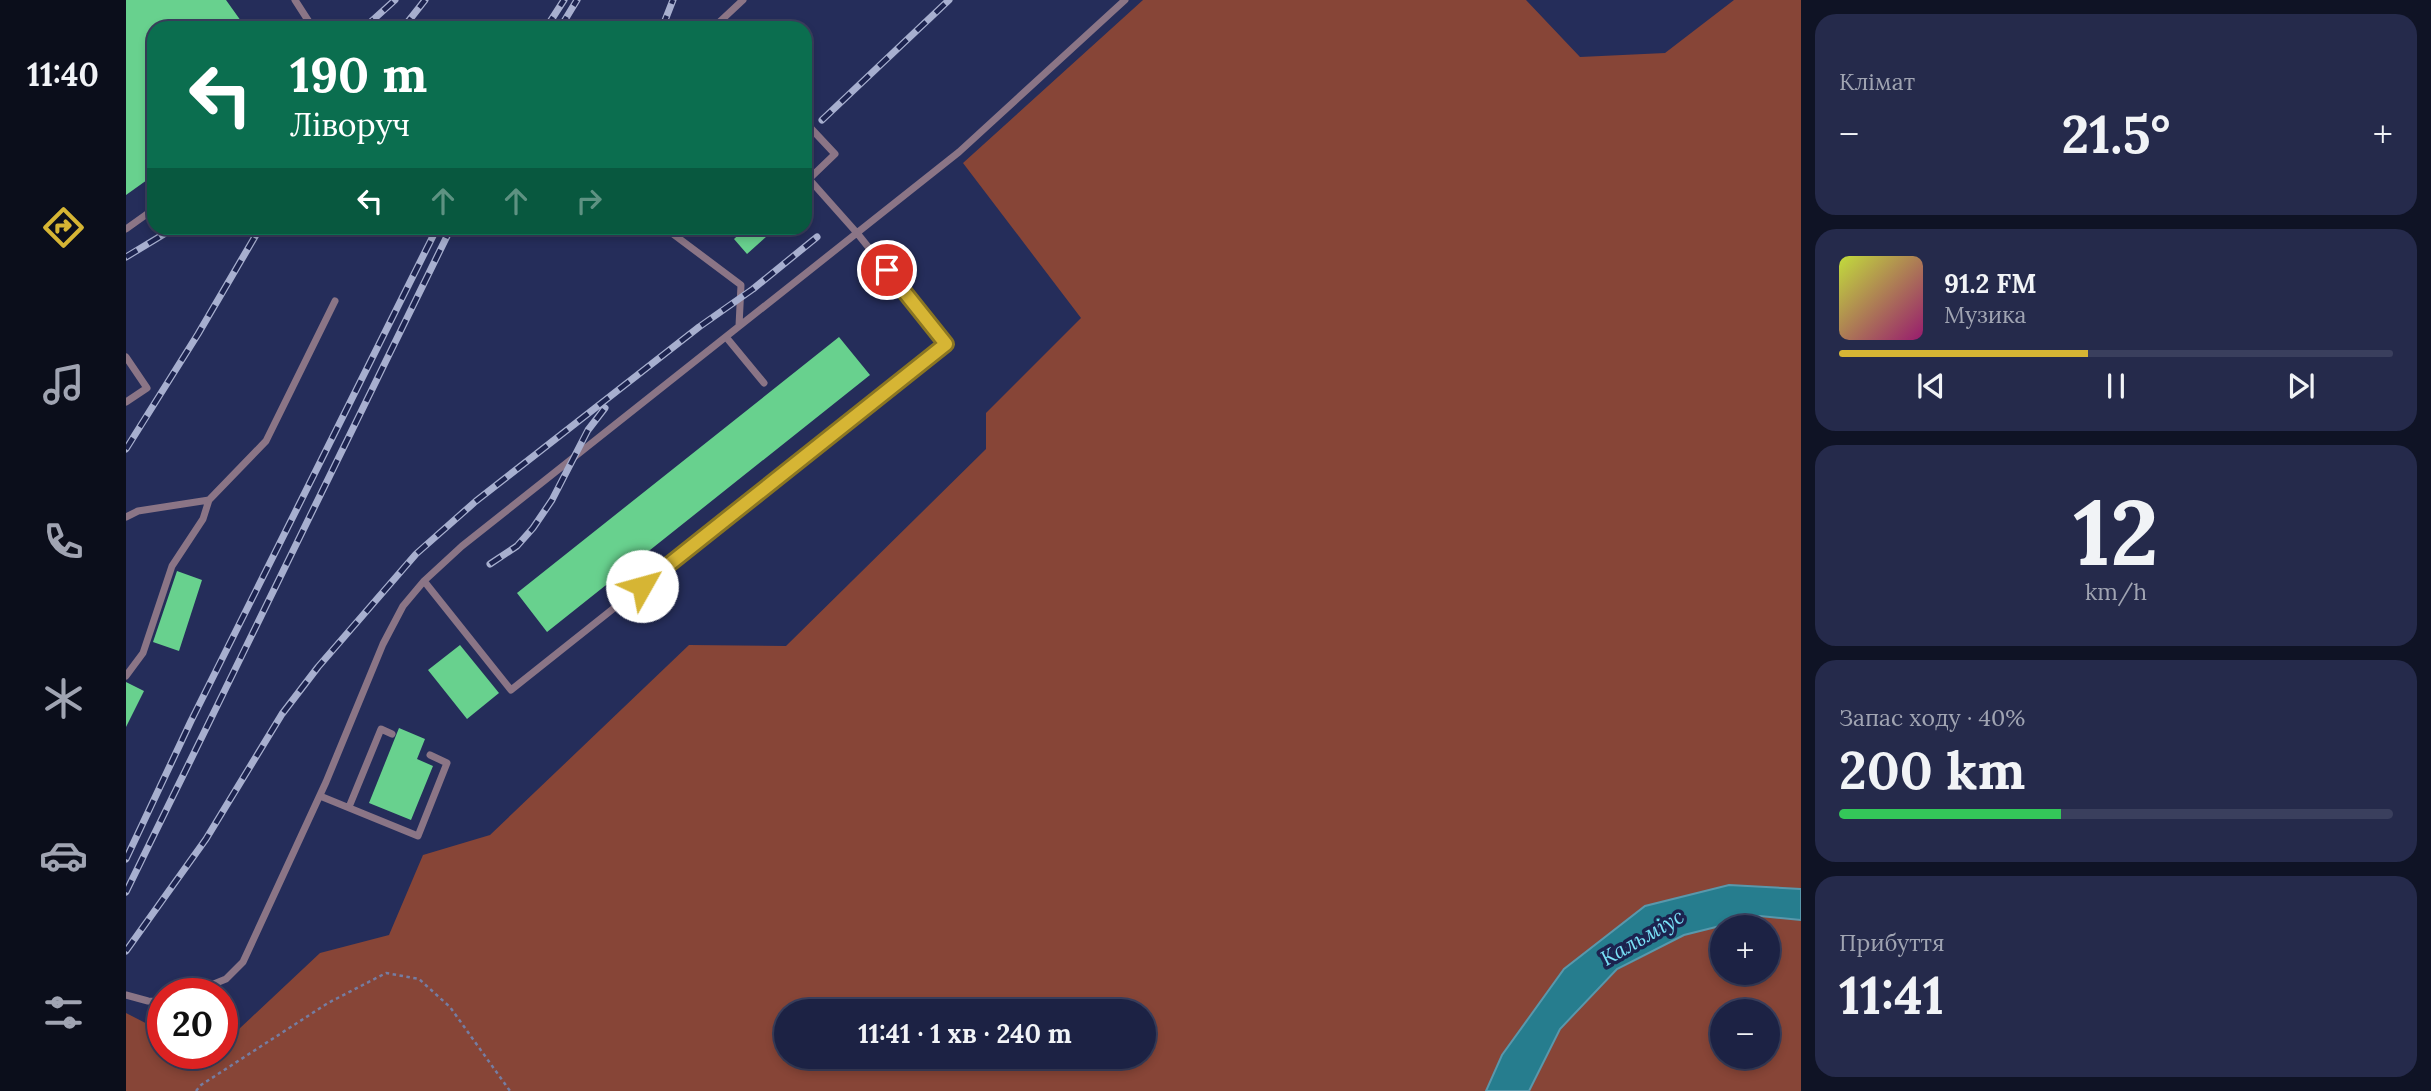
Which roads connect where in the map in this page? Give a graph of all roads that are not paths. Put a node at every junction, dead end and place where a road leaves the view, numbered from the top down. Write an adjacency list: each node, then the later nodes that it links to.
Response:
1 (295, 0): 4 (lane)
2 (743, 0): 5 (lane)
3 (1125, 0): 11 (lane)
4 (308, 21)
5 (721, 21)
6 (812, 129): 7 (lane)
7 (812, 176)
8 (812, 182): 11 (lane)
9 (147, 214): 10 (lane)
10 (126, 229)
11 (857, 233): 14 (lane); 21 (lane)
12 (675, 235): 14 (lane)
13 (335, 300): 19 (lane)
14 (739, 326): 15 (lane)
15 (726, 337): 17 (lane); 21 (lane)
16 (126, 357): 18 (lane)
17 (765, 383)
18 (126, 402)
19 (209, 500): 20 (lane); 22 (lane)
20 (126, 517)
21 (424, 581): 25 (lane)
22 (126, 676)
23 (392, 734): 26 (lane)
24 (430, 755): 26 (lane)
25 (320, 796): 26 (lane); 27 (lane)
26 (348, 807)
27 (227, 978)
28 (126, 995): 29 (lane)
29 (147, 1001)

